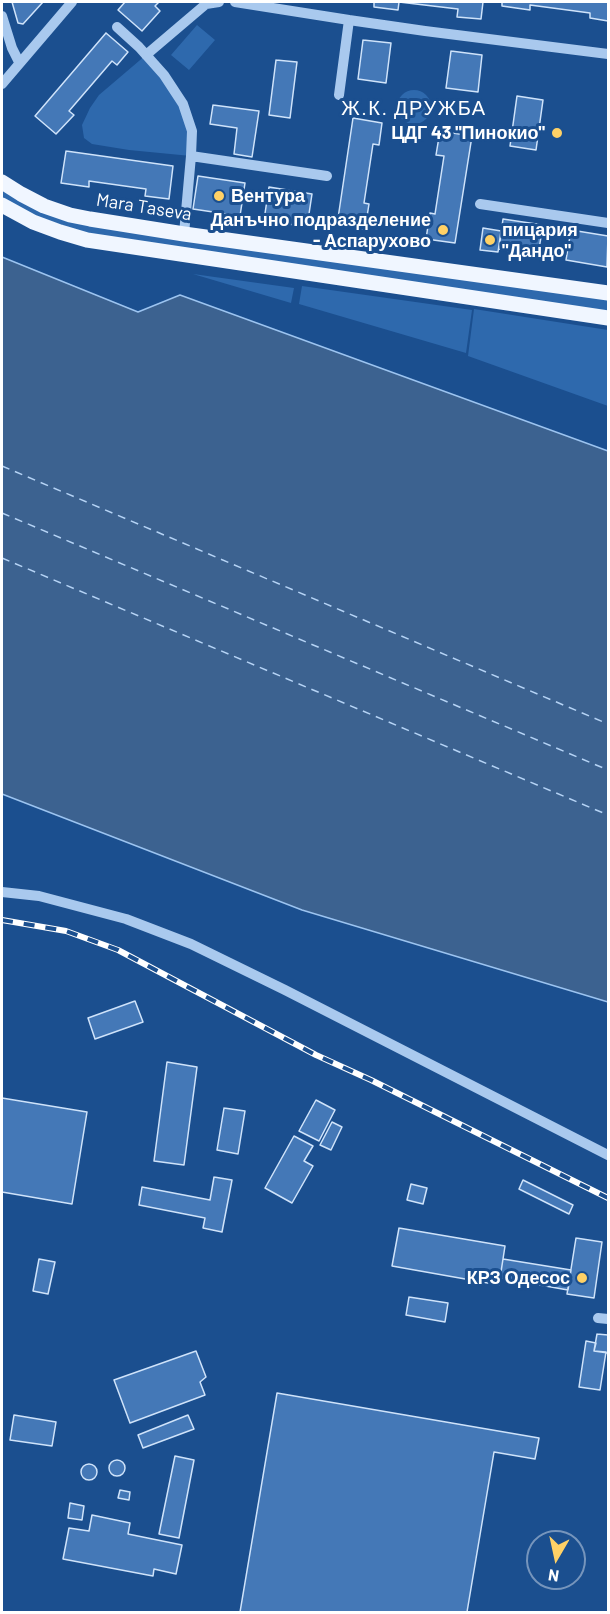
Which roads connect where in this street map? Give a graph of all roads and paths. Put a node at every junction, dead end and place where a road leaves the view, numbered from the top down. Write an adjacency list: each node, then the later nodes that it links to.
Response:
1 (72, 2): 9 (street)
2 (219, 2): 8 (street)
3 (235, 2): 5 (street)
4 (2, 16): 9 (street)
5 (349, 20): 7 (street); 11 (street)
6 (117, 27): 8 (street)
7 (609, 54)
8 (146, 55): 12 (street)
9 (19, 62): 10 (street)
10 (2, 84)
11 (339, 95)
12 (191, 156): 13 (street); 18 (street)
13 (327, 176)
14 (2, 182): 18 (main road, Mara Taseva)
15 (480, 204): 17 (street)
16 (2, 205): 20 (main road)
17 (609, 224)
18 (184, 234): 19 (main road, Mara Taseva)
19 (609, 293)
20 (609, 318)
21 (2, 892): 22 (street)
22 (609, 1155)

